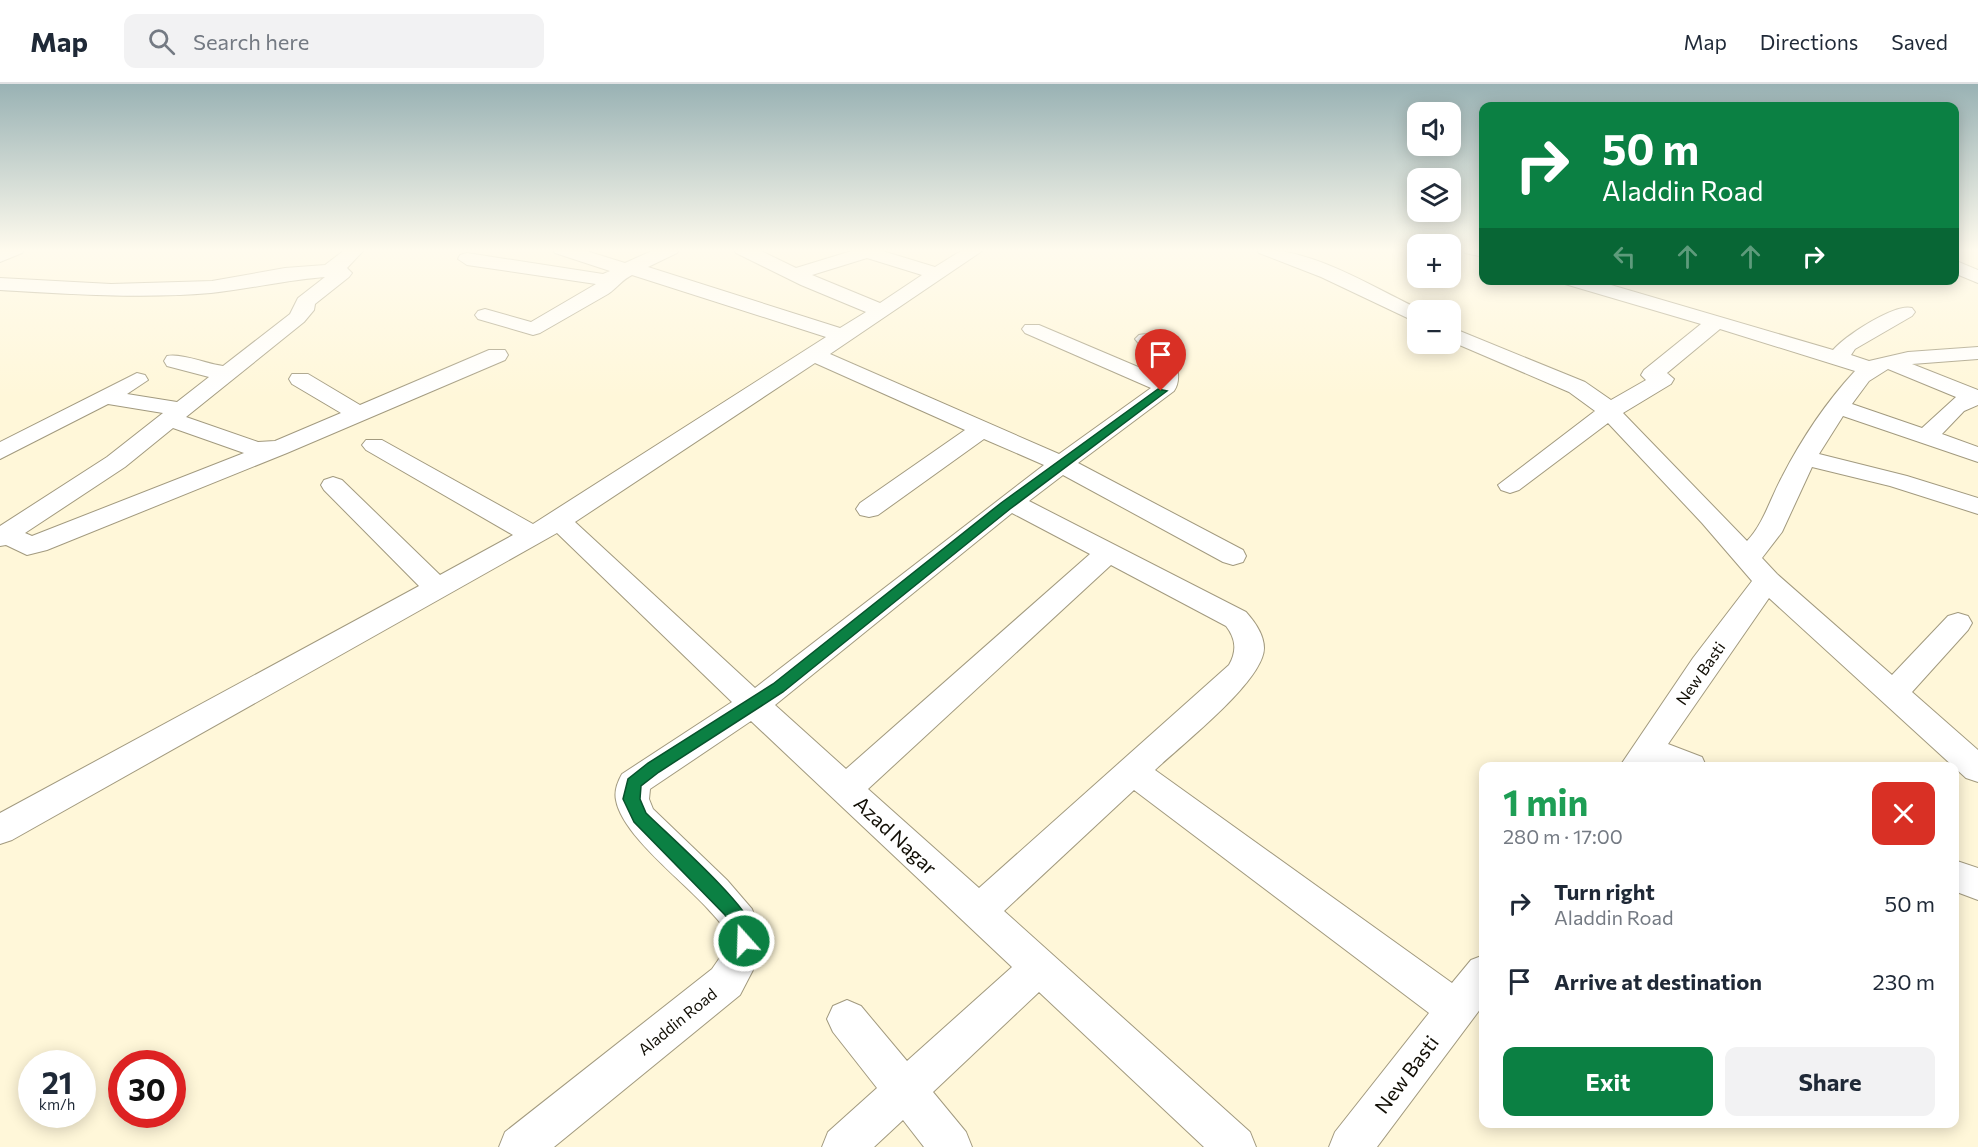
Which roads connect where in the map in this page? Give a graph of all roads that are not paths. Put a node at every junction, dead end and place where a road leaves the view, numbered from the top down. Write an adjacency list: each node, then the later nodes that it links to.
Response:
1 (309, 299): 23 (street)
2 (586, 299): 11 (street)
3 (714, 299): 14 (street)
4 (853, 299): 8 (street)
5 (901, 299): 8 (street)
6 (1380, 299): 9 (street)
7 (1634, 299): 12 (street)
8 (882, 311): 14 (street)
9 (1407, 312)
10 (1905, 312): 20 (street)
11 (485, 315)
12 (1715, 323): 20 (street); 30 (street)
13 (1032, 329): 26 (street)
14 (843, 336): 19 (street)
15 (1461, 338): 30 (street)
16 (1146, 339): 26 (street)
17 (1978, 353): 22 (street)
18 (497, 355): 31 (street)
19 (814, 355): 33 (street); 46 (street)
20 (1837, 358): 22 (street)
21 (175, 361): 23 (street)
22 (1881, 366): 28 (street); 29 (street)
23 (229, 373): 32 (street)
24 (137, 380): 27 (street)
25 (300, 380): 31 (street)
26 (1166, 386): 40 (street, Aladdin Road)
27 (104, 397): 32 (street); 37 (street)
28 (1976, 397): 34 (street)
29 (1839, 407): 34 (street); 39 (street)
30 (1611, 410): 42 (street); 50 (street)
31 (359, 414): 36 (street)
32 (177, 415): 36 (street); 47 (street)
33 (982, 429): 40 (street); 45 (street)
34 (1926, 437): 38 (street)
35 (374, 445): 46 (street, Azad Nagar)
36 (279, 447): 47 (street)
37 (0, 452)
38 (1978, 455)
39 (1804, 458): 44 (street); 50 (street)
40 (1061, 464): 43 (street, Aladdin Road); 49 (street)
41 (333, 485): 52 (street)
42 (1510, 485)
43 (1011, 502): 48 (street); 55 (street, Aladdin Road)
44 (1978, 506)
45 (869, 509)
46 (546, 528): 52 (street); 55 (street, Azad Nagar)
47 (4, 536)
48 (1108, 553): 59 (street); 60 (street)
49 (1233, 556)
50 (1746, 558): 51 (street)
51 (1767, 580): 54 (street); 56 (street, New Basti)
52 (437, 588): 61 (street)
53 (1958, 623): 54 (street)
54 (1893, 693): 58 (street)
55 (753, 704): 60 (street, Azad Nagar); 70 (street, Aladdin Road)
56 (1642, 758): 57 (street)
57 (1666, 762)
58 (1978, 769)
59 (1132, 771): 64 (street); 67 (street)
60 (846, 789): 64 (street, Azad Nagar)
61 (0, 830)
62 (1959, 877): 63 (street)
63 (1978, 884)
64 (978, 911): 65 (street, Azad Nagar)
65 (1039, 967): 69 (street); 73 (street, Azad Nagar)
66 (1479, 979): 67 (street, New Basti)
67 (1456, 1009): 74 (street, New Basti)
68 (847, 1019): 69 (street)
69 (905, 1090): 71 (street); 72 (street)
70 (520, 1147)
71 (843, 1147)
72 (951, 1147)
73 (1235, 1147)
74 (1350, 1147)

